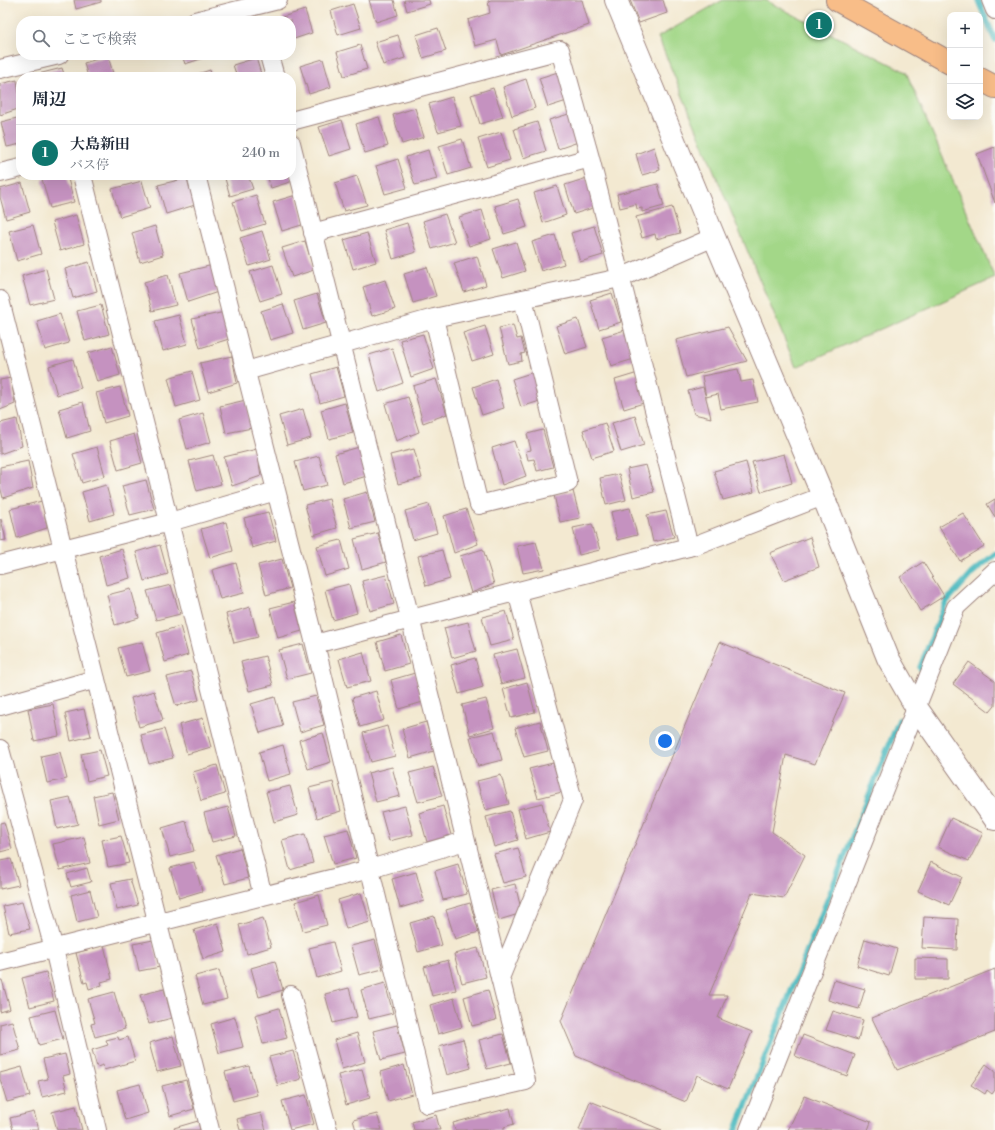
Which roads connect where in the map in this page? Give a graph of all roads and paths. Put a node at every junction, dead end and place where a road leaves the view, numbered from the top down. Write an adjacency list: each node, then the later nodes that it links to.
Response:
1 (278, 0): 6 (street)
2 (616, 0): 23 (street)
3 (837, 0): 10 (highway)
4 (991, 0): 5 (street)
5 (995, 10)
6 (259, 13): 7 (street)
7 (235, 16)
8 (38, 60): 11 (street)
9 (270, 60): 12 (street)
10 (947, 61)
11 (0, 69)
12 (274, 72)
13 (983, 81): 14 (highway)
14 (995, 88)
15 (296, 120): 16 (street)
16 (590, 158): 22 (street); 24 (street)
17 (296, 163): 22 (street)
18 (16, 169): 19 (street)
19 (0, 173)
20 (83, 180): 32 (street)
21 (197, 180): 29 (street)
22 (313, 233): 28 (street)
23 (714, 237): 24 (street); 31 (street)
24 (620, 278): 25 (street); 33 (street)
25 (523, 299): 27 (street); 27 (street)
26 (0, 300): 34 (street)
27 (434, 318): 28 (street)
28 (341, 345): 29 (street); 38 (street)
29 (246, 371): 30 (street)
30 (276, 491): 32 (street); 39 (street)
31 (823, 496): 33 (street); 42 (street)
32 (170, 522): 34 (street); 47 (street)
33 (688, 547): 37 (street)
34 (63, 549): 35 (street); 40 (street)
35 (0, 565)
36 (995, 571): 42 (street)
37 (517, 592): 38 (street); 51 (street)
38 (409, 620): 39 (street); 45 (street)
39 (315, 644): 46 (street)
40 (96, 679): 41 (street); 48 (street)
41 (0, 706)
42 (916, 707): 44 (street); 56 (street)
43 (0, 749): 49 (street)
44 (995, 819)
45 (465, 841): 46 (street); 51 (street)
46 (370, 869): 47 (street); 51 (street)
47 (263, 896): 48 (street)
48 (157, 922): 49 (street); 54 (street)
49 (54, 948): 50 (street); 53 (street)
50 (0, 962)
51 (500, 978)
52 (291, 995): 55 (street)
53 (97, 1130)
54 (210, 1130)
55 (328, 1130)
56 (748, 1130)

